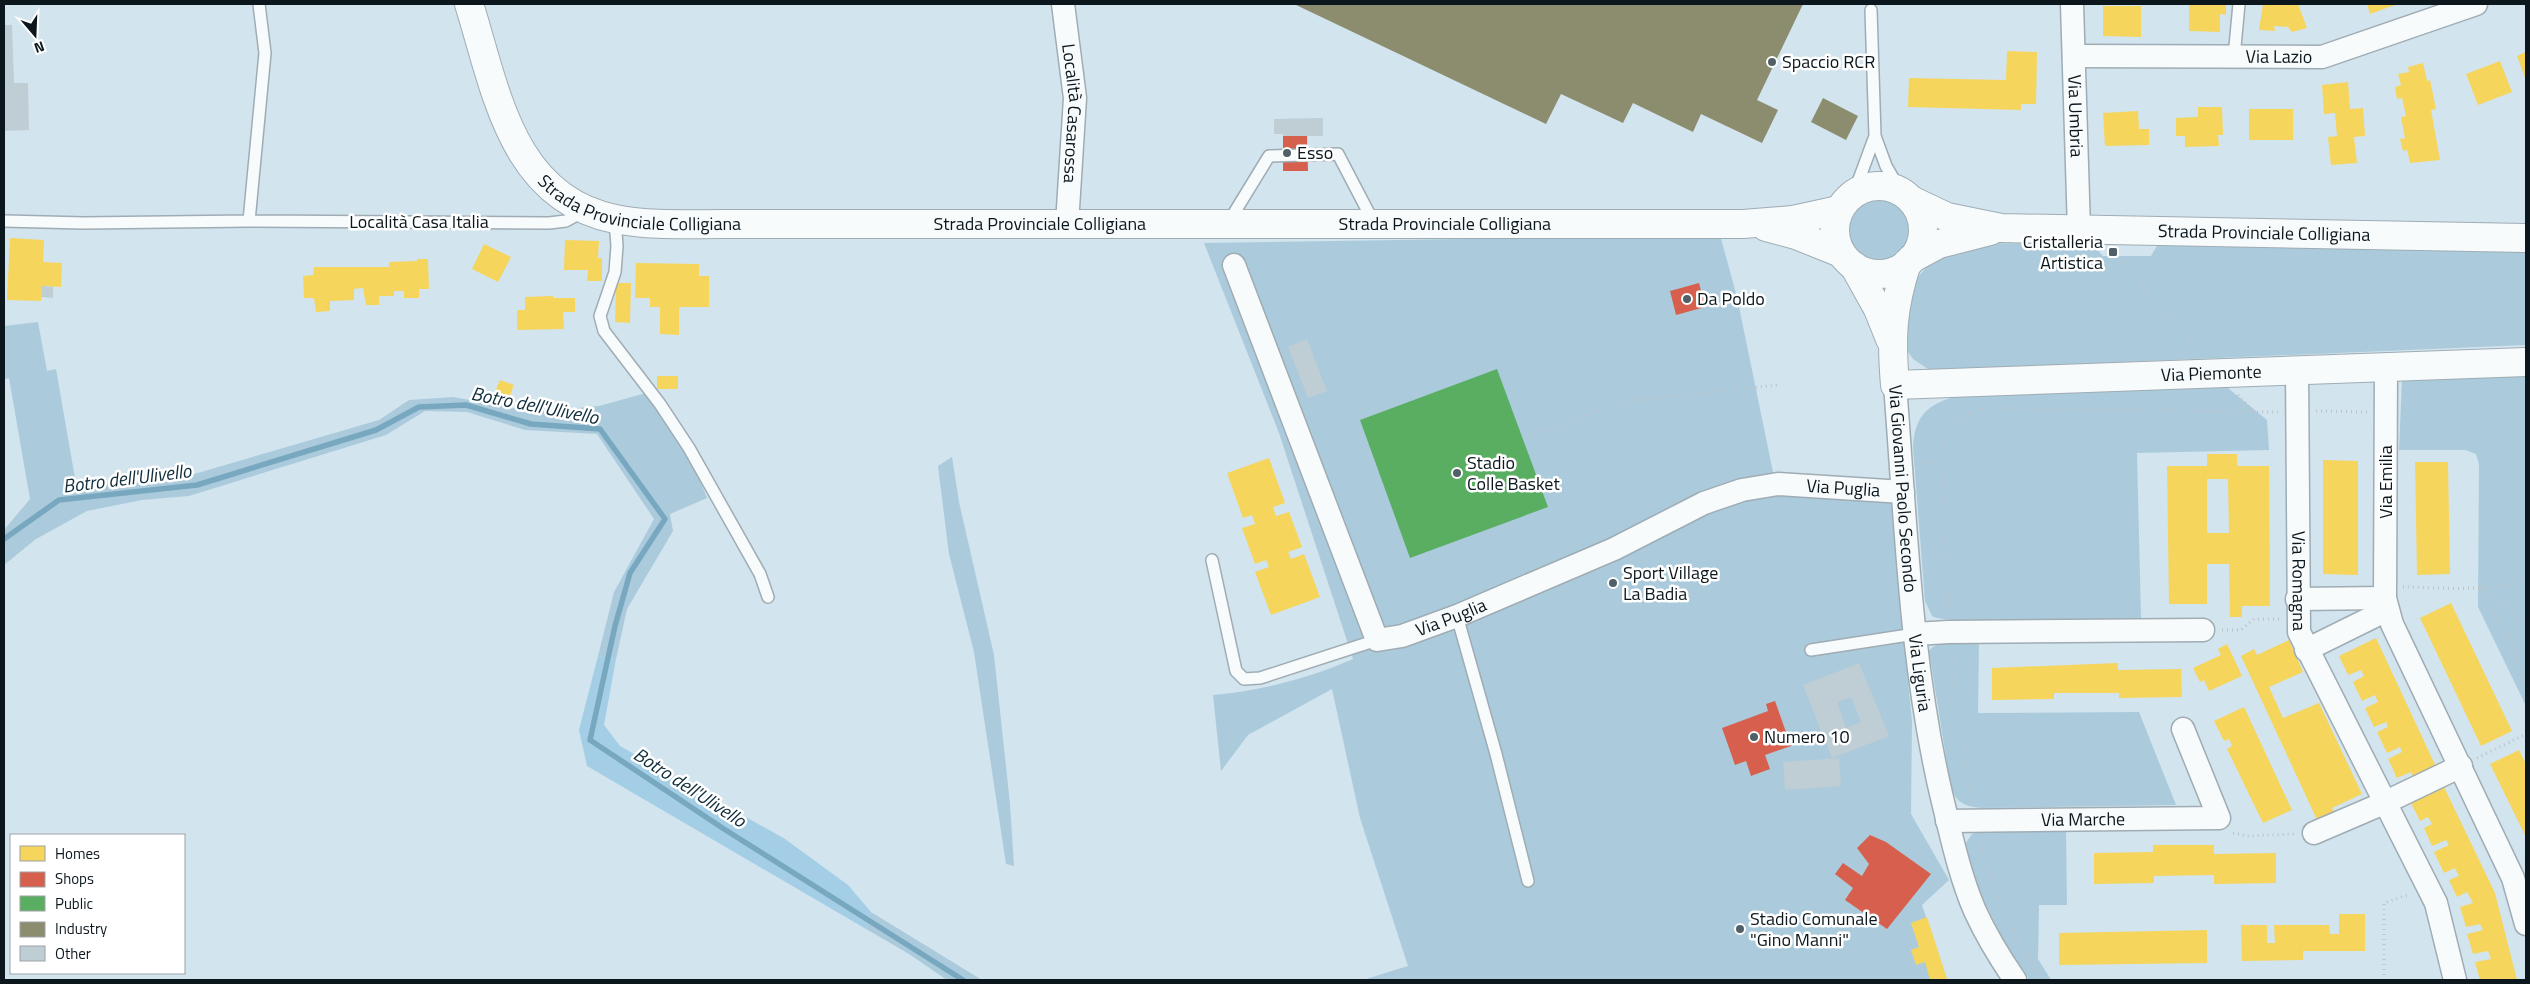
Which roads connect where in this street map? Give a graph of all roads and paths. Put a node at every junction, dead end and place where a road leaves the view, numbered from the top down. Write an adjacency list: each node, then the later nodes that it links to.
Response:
1 (259, 4): 16 (lane)
2 (469, 4): 13 (main road, Strada Provinciale Colligiana)
3 (1063, 4): 19 (street, Località Casarossa)
4 (2072, 4): 8 (street, Via Umbria)
5 (2239, 4): 9 (lane)
6 (2476, 4): 9 (street, Via Lazio)
7 (1871, 10): 10 (lane)
8 (2074, 56): 9 (street, Via Lazio); 22 (street, Via Umbria)
9 (2234, 57)
10 (1874, 136): 11 (lane); 12 (lane)
11 (1906, 196): 12 (main road); 21 (main road); 26 (main road)
12 (1847, 202): 20 (main road, Strada Provinciale Colligiana); 25 (main road)
13 (586, 210): 14 (main road, Strada Provinciale Colligiana); 16 (lane, Località Casa Italia)
14 (616, 219): 19 (main road, Strada Provinciale Colligiana); 45 (lane)
15 (4, 221): 16 (lane, Località Casa Italia)
16 (249, 221)
17 (1228, 223): 18 (main road, Strada Provinciale Colligiana); 18 (lane); 19 (main road, Strada Provinciale Colligiana)
18 (1374, 223): 20 (main road, Strada Provinciale Colligiana)
19 (1067, 224)
20 (1743, 224): 25 (main road, Strada Provinciale Colligiana)
21 (2001, 228): 22 (main road, Strada Provinciale Colligiana); 26 (main road)
22 (2079, 230): 23 (main road, Strada Provinciale Colligiana)
23 (2526, 238)
24 (2108, 247): 29 (path)
25 (1848, 260): 26 (main road); 28 (main road, Via Giovanni Paolo Secondo)
26 (1909, 261): 28 (main road, Via Giovanni Paolo Secondo)
27 (1234, 265): 53 (street)
28 (1892, 343): 33 (main road, Via Giovanni Paolo Secondo)
29 (2201, 354)
30 (2526, 362): 31 (main road, Via Piemonte)
31 (2386, 366): 32 (main road, Via Piemonte); 38 (street, Via Emilia)
32 (2297, 370): 33 (main road, Via Piemonte); 47 (street, Via Romagna)
33 (1895, 385): 41 (street, Via Giovanni Paolo Secondo)
34 (1778, 386): 40 (path)
35 (2235, 391): 39 (path)
36 (2310, 411): 38 (path)
37 (2283, 412): 39 (path)
38 (2386, 412): 46 (street, Via Emilia)
39 (2255, 413): 51 (path)
40 (1523, 438)
41 (1903, 492): 48 (street, Via Puglia); 52 (street, Via Giovanni Paolo Secondo)
42 (1212, 560): 53 (lane)
43 (2526, 577): 44 (path)
44 (2481, 587): 46 (path); 49 (path); 56 (path)
45 (768, 597)
46 (2386, 598): 47 (street); 55 (street); 59 (street, Via Emilia)
47 (2297, 609): 50 (path); 55 (street, Via Romagna)
48 (1457, 616): 53 (street, Via Puglia); 66 (lane)
49 (2526, 624)
50 (2202, 630): 51 (street, Via Liguria)
51 (1948, 632): 52 (street, Via Liguria); 61 (path)
52 (1915, 634): 54 (lane); 63 (street, Via Liguria)
53 (1376, 640)
54 (1810, 650)
55 (2306, 650): 60 (street, Via Romagna)
56 (2526, 685)
57 (2183, 729): 62 (street)
58 (2526, 734): 59 (path)
59 (2460, 766): 60 (street); 68 (street, Via Emilia)
60 (2384, 803): 65 (street); 67 (street, Via Romagna)
61 (1971, 807)
62 (2219, 818): 63 (street, Via Marche); 65 (path)
63 (1947, 822): 69 (street, Via Liguria)
64 (1976, 832): 70 (path)
65 (2314, 833)
66 (1528, 881)
67 (2428, 889): 71 (path); 72 (street, Via Romagna)
68 (2526, 924)
69 (2015, 980)
70 (2042, 980)
71 (2384, 980)
72 (2455, 980)

